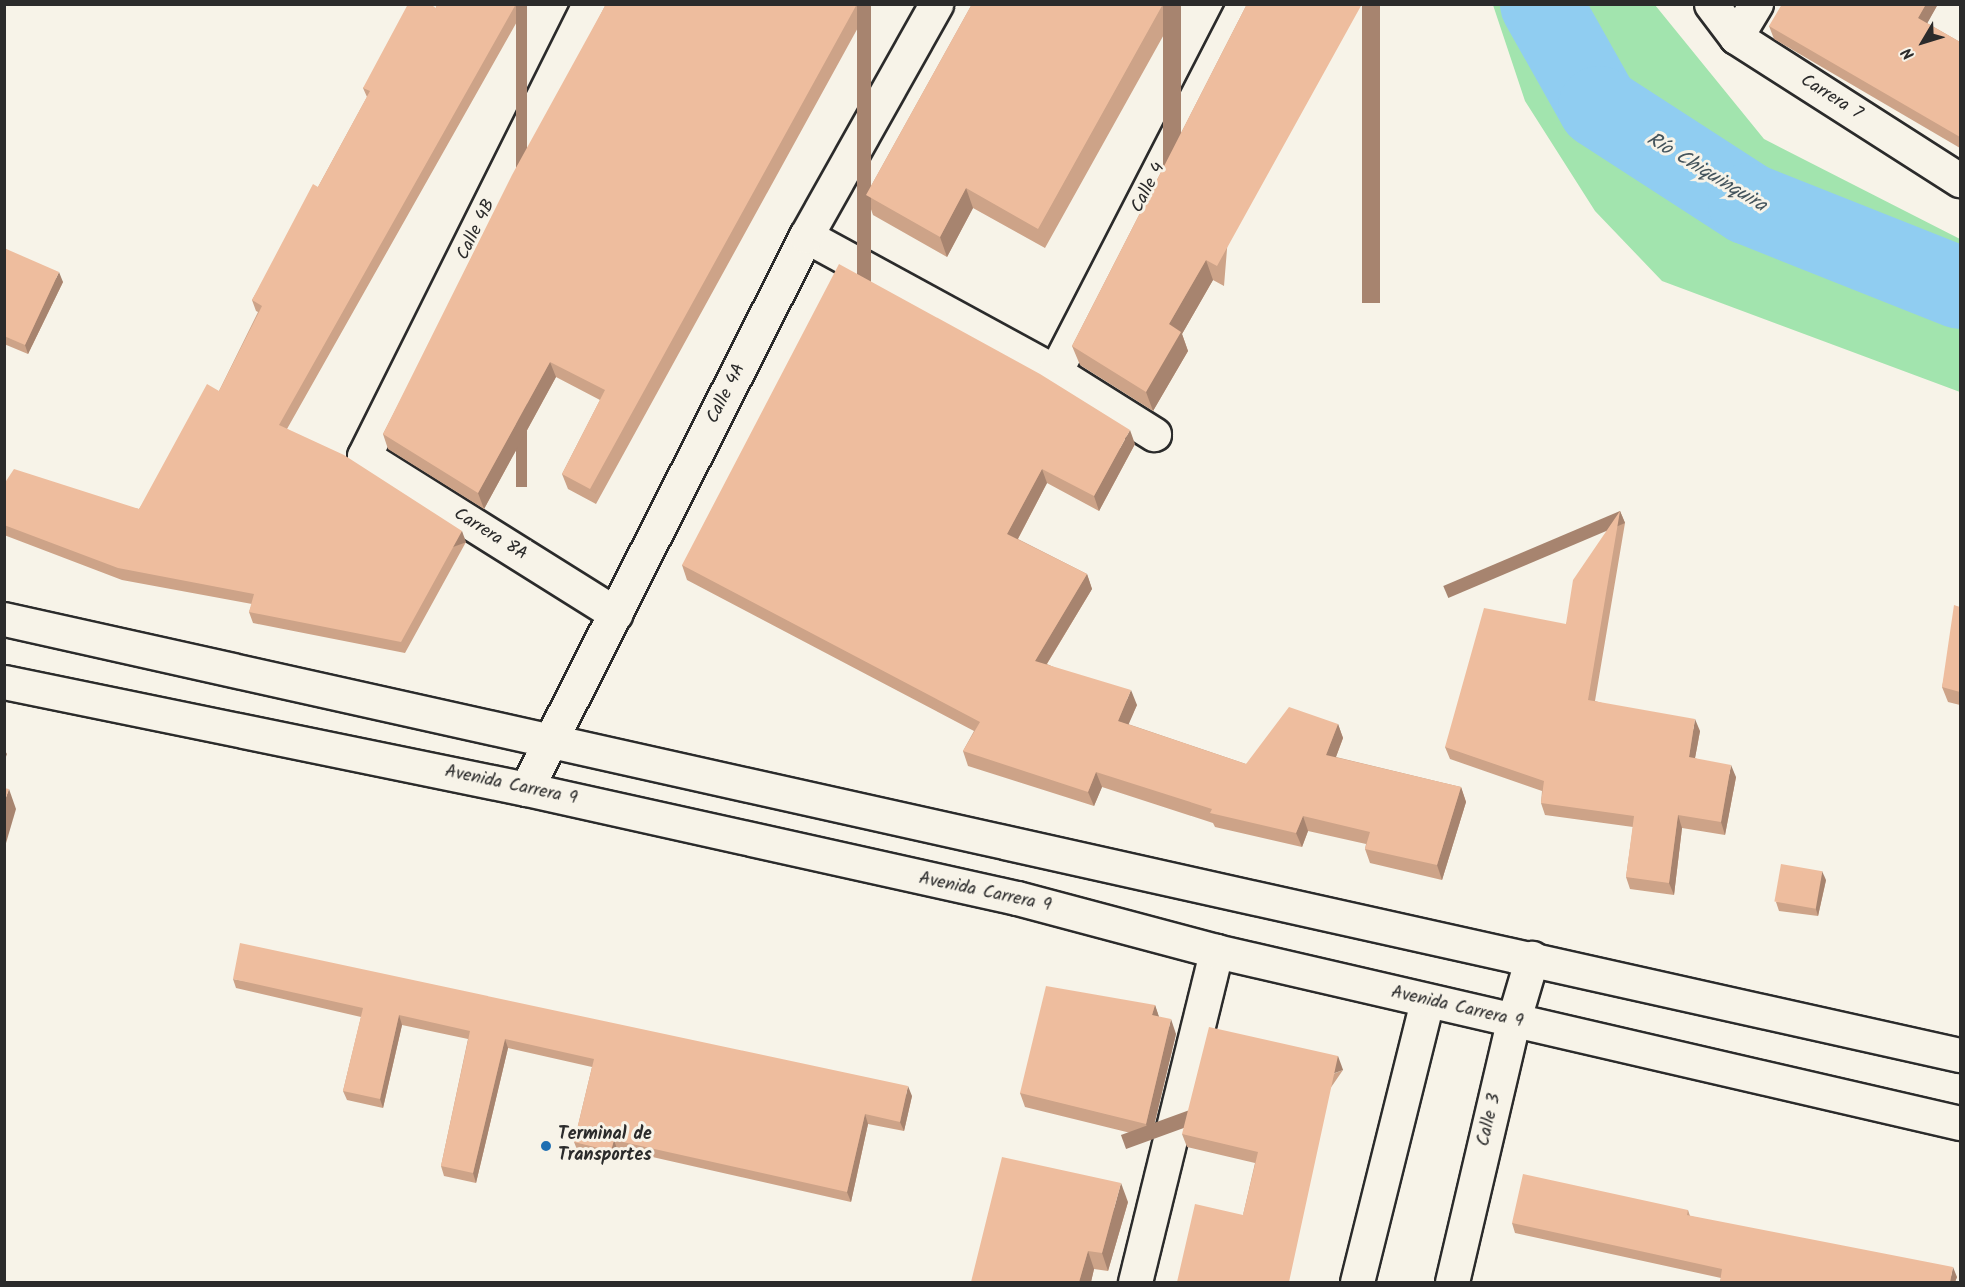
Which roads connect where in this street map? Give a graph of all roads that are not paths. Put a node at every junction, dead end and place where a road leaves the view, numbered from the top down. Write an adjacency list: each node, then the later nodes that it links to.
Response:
1 (589, 4): 11 (main road, Calle 4B)
2 (936, 4): 8 (main road, Calle 4A)
3 (1244, 4): 9 (main road, Calle 4)
4 (1710, 4): 6 (main road, Carrera 7)
5 (1756, 4): 6 (main road)
6 (1736, 37): 7 (main road, Carrera 7)
7 (1960, 180)
8 (806, 236): 9 (main road); 12 (main road, Calle 4A)
9 (1055, 372): 10 (main road)
10 (1154, 434)
11 (364, 456): 12 (main road, Carrera 8A)
12 (616, 614): 15 (main road, Calle 4A)
13 (4, 619): 15 (main road)
14 (4, 682): 16 (main road, Avenida Carrera 9)
15 (551, 740): 16 (main road, Calle 4A); 18 (main road)
16 (526, 789): 17 (main road, Avenida Carrera 9)
17 (1216, 951): 19 (main road, Avenida Carrera 9); 23 (main road)
18 (1532, 958): 20 (main road, Calle 3); 21 (main road)
19 (1428, 1001): 20 (main road, Avenida Carrera 9); 24 (main road)
20 (1513, 1022): 22 (main road, Avenida Carrera 9); 25 (main road, Calle 3)
21 (1960, 1055)
22 (1960, 1124)
23 (1135, 1282)
24 (1357, 1282)
25 (1452, 1282)

